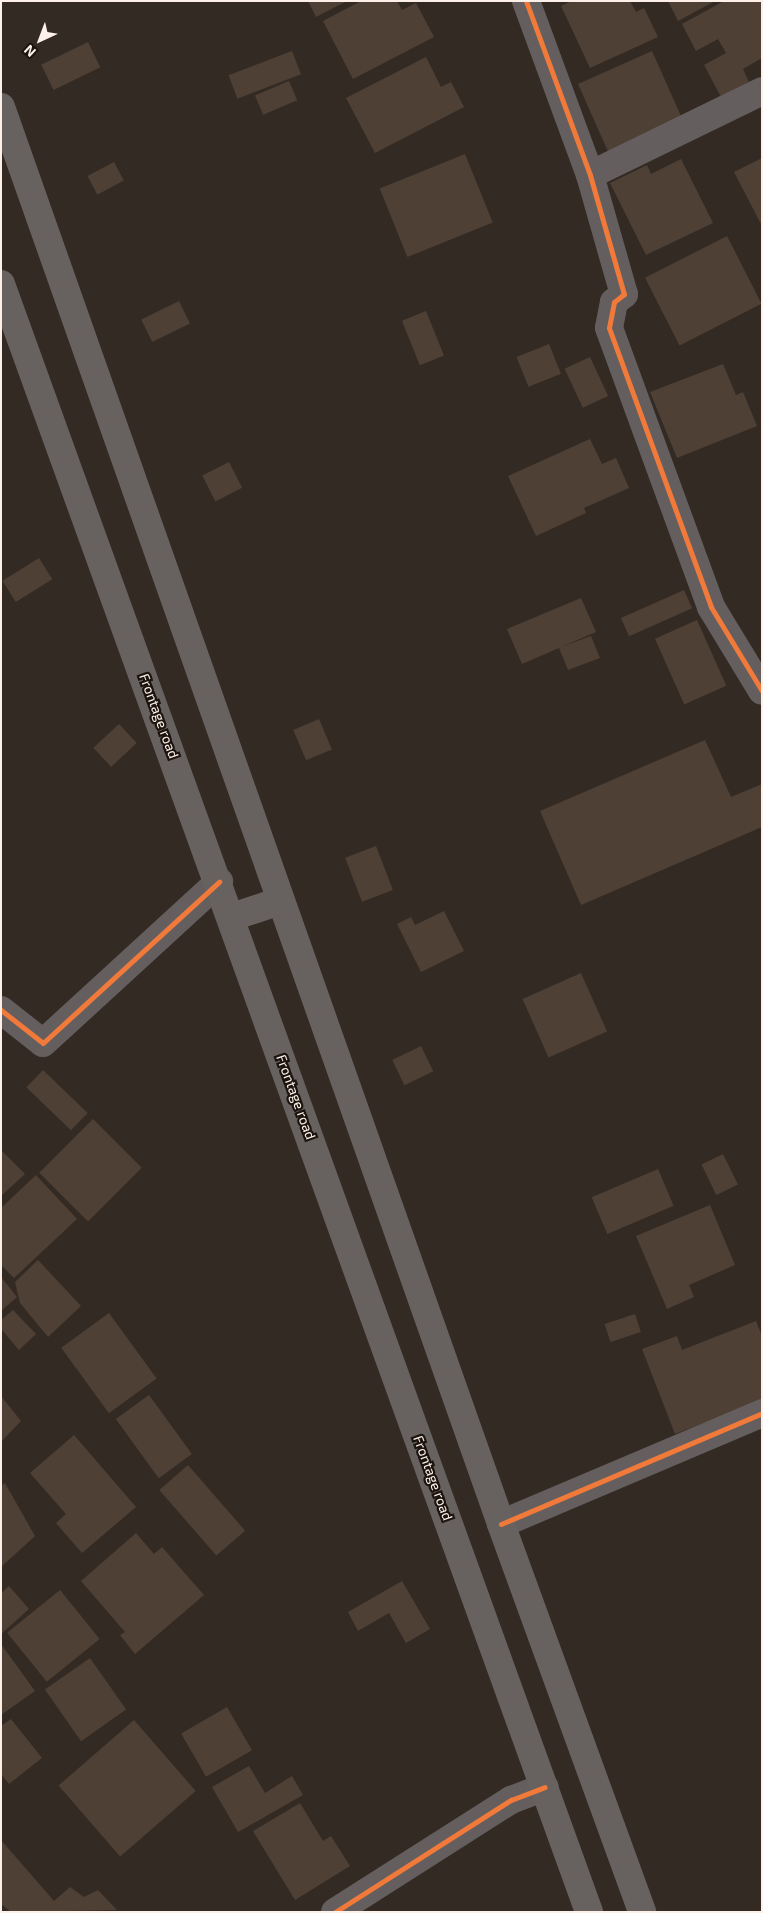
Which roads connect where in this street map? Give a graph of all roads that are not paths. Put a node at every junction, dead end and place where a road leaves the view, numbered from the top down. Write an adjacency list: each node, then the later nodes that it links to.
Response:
1 (526, 1): 4 (street)
2 (762, 91): 4 (street)
3 (1, 107): 8 (main road)
4 (590, 175): 6 (street)
5 (1, 284): 7 (main road, Frontage road)
6 (762, 690)
7 (219, 882): 9 (main road, Frontage road); 10 (street)
8 (280, 901): 9 (main road); 12 (main road)
9 (232, 917): 13 (main road, Frontage road)
10 (1, 1010)
11 (762, 1413): 12 (street)
12 (500, 1524): 16 (main road)
13 (545, 1788): 14 (street); 15 (main road, Frontage road)
14 (335, 1912)
15 (589, 1912)
16 (642, 1912)

